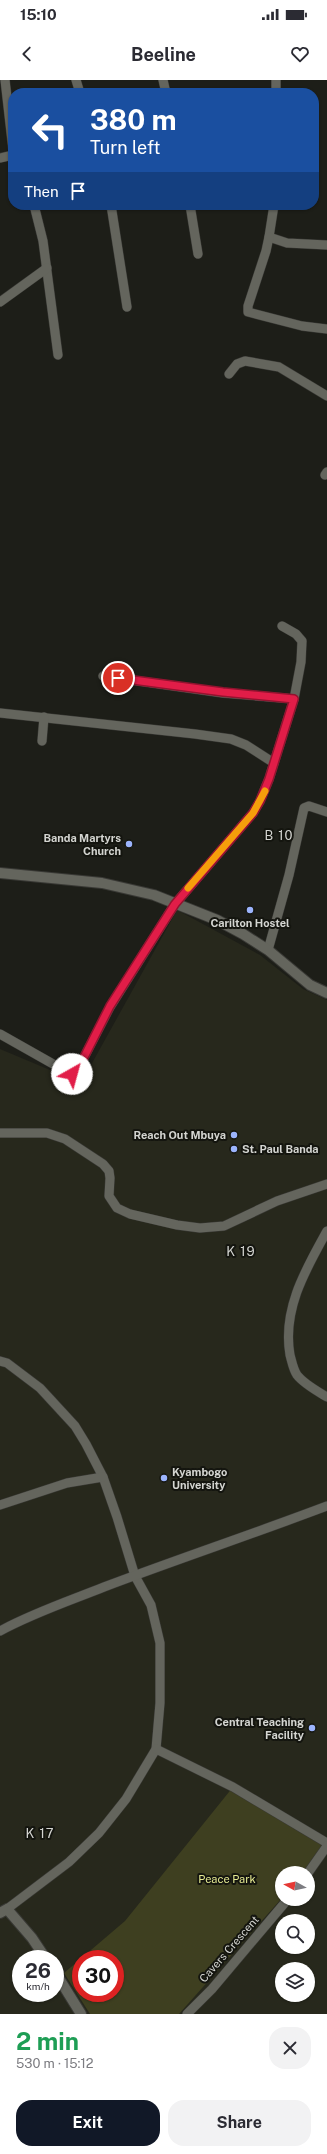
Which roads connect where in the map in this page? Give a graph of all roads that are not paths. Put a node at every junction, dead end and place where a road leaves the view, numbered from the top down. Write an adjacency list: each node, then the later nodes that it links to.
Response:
1 (5, 80): 2 (street)
2 (8, 106)
3 (35, 210): 10 (street)
4 (112, 210): 12 (street)
5 (191, 210): 9 (street)
6 (273, 210): 7 (street)
7 (269, 236): 8 (street); 13 (street)
8 (327, 245)
9 (198, 254)
10 (47, 268): 11 (street); 14 (street)
11 (0, 302)
12 (127, 307)
13 (327, 329)
14 (58, 355)
15 (229, 374): 16 (street)
16 (327, 396)
17 (282, 626): 19 (street)
18 (103, 676): 19 (street)
19 (294, 699): 23 (street)
20 (0, 713): 21 (street)
21 (44, 717): 22 (street); 23 (street)
22 (42, 741)
23 (274, 763): 26 (street)
24 (327, 812): 27 (street)
25 (0, 873): 26 (street)
26 (175, 904): 27 (street); 29 (street)
27 (268, 950): 28 (street)
28 (327, 993)
29 (0, 1034)
30 (0, 1133): 31 (street)
31 (327, 1184)
32 (327, 1231): 34 (street)
33 (0, 1361): 35 (street)
34 (327, 1397)
35 (103, 1477): 36 (street); 38 (street)
36 (0, 1505)
37 (327, 1506): 38 (street)
38 (135, 1576): 39 (street); 40 (street)
39 (0, 1631)
40 (156, 1749): 41 (street); 45 (street)
41 (327, 1843)
42 (327, 1846): 43 (street)
43 (313, 1866)
44 (282, 1906): 48 (street, Cavers Crescent)
45 (3, 1911): 46 (street)
46 (40, 1950)
47 (64, 1987): 49 (street)
48 (190, 2013)
49 (81, 2014)

